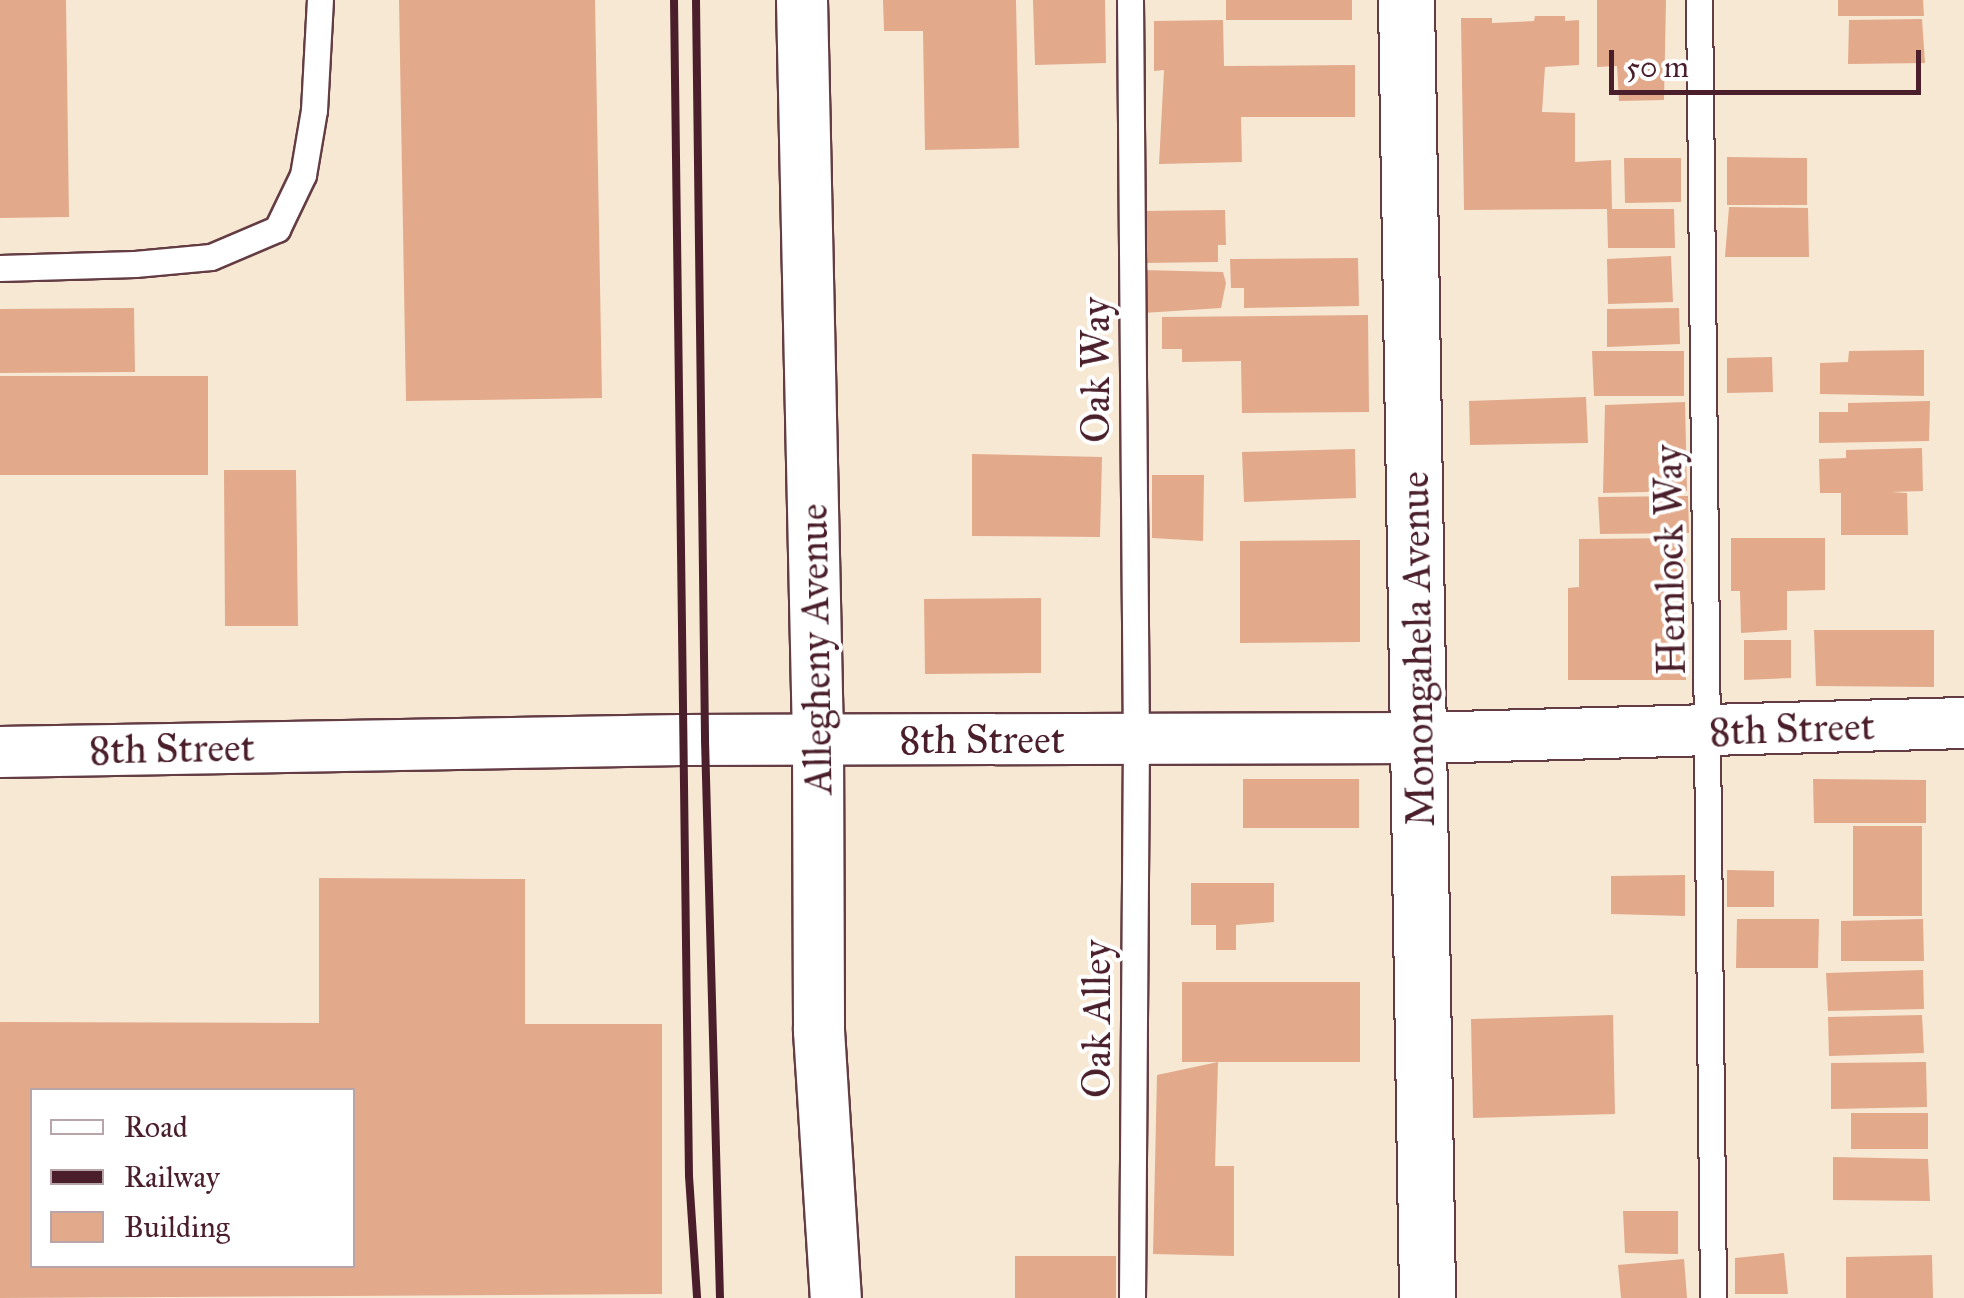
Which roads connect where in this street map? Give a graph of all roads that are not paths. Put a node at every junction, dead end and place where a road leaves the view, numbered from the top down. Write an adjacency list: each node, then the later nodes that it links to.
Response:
1 (320, 0): 6 (lane)
2 (802, 0): 10 (street, Allegheny Avenue)
3 (1130, 0): 11 (lane, Oak Way)
4 (1406, 0): 9 (main road, Monongahela Avenue)
5 (1699, 0): 8 (lane, Hemlock Way)
6 (0, 268)
7 (1964, 723): 8 (street, 8th Street)
8 (1710, 732): 9 (street, 8th Street); 16 (lane, Hemlock Way)
9 (1420, 738): 11 (street, 8th Street); 15 (main road, Monongahela Avenue)
10 (818, 740): 11 (street, 8th Street); 12 (street, 8th Street); 13 (street, Allegheny Avenue)
11 (1136, 740): 14 (lane, Oak Alley)
12 (0, 752)
13 (836, 1298)
14 (1132, 1298)
15 (1428, 1298)
16 (1713, 1298)

